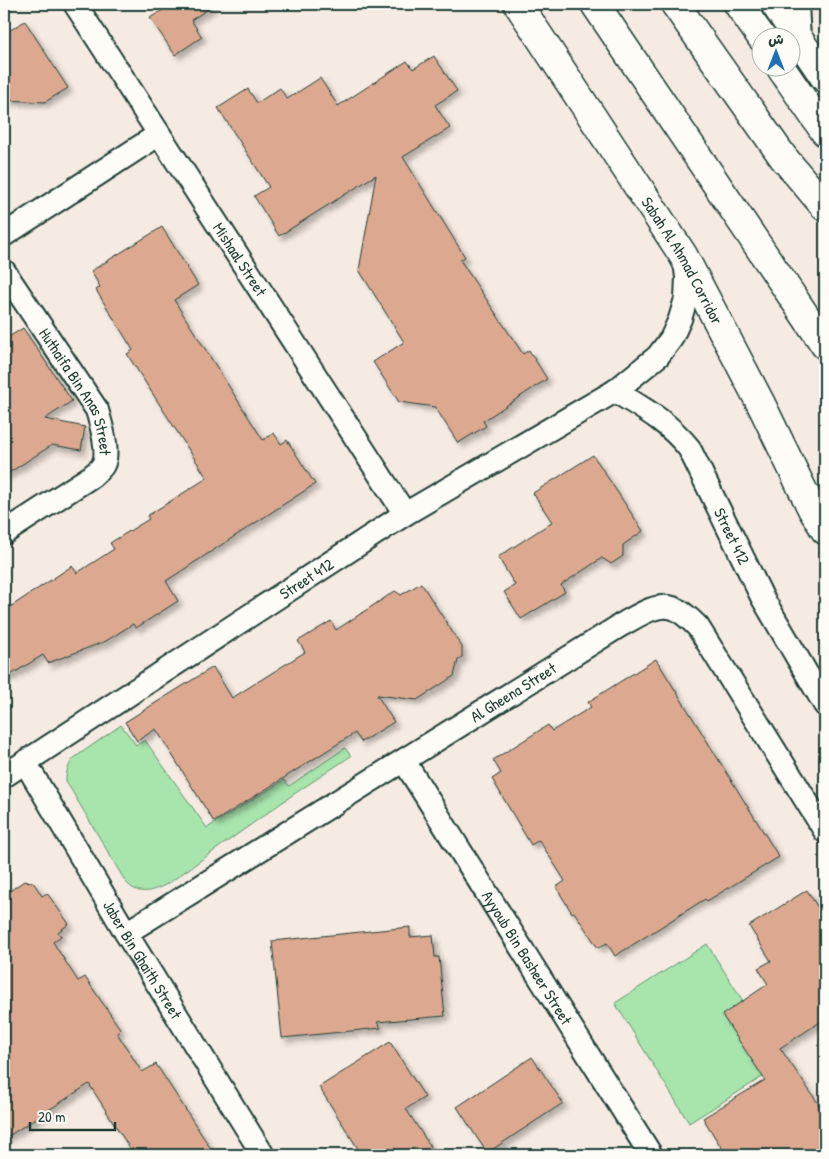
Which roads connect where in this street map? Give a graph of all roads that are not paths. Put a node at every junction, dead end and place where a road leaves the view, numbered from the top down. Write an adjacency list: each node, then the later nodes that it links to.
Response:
1 (75, 4): 15 (street, Mishaal Street)
2 (518, 4): 18 (main road, Sabah Al Ahmad Corridor)
3 (595, 4): 20 (main road)
4 (675, 4): 16 (main road)
5 (738, 4): 8 (main road)
6 (775, 4): 9 (main road)
7 (797, 4): 10 (street)
8 (755, 28)
9 (792, 28)
10 (799, 28)
11 (802, 43): 13 (main road)
12 (788, 78): 14 (main road)
13 (825, 78)
14 (825, 132)
15 (158, 134): 17 (street); 22 (street, Mishaal Street)
16 (825, 207)
17 (4, 235)
18 (684, 256): 21 (street, Street 412); 23 (main road, Sabah Al Ahmad Corridor)
19 (4, 270): 24 (street, Huthaifa Bin Anas Street)
20 (825, 345)
21 (615, 391): 22 (street, Street 412); 25 (street, Street 412)
22 (405, 514): 27 (street, Street 412)
23 (825, 530)
24 (4, 534)
25 (825, 705)
26 (404, 761): 29 (street, Al Gheena Street); 30 (street, Al Gheena Street); 32 (street, Ayyoub Bin Basheer Street)
27 (25, 762): 28 (street, Street 412); 30 (street, Jaber Bin Ghaith Street)
28 (4, 776)
29 (825, 831)
30 (126, 933): 31 (street, Jaber Bin Ghaith Street)
31 (263, 1155)
32 (651, 1155)

